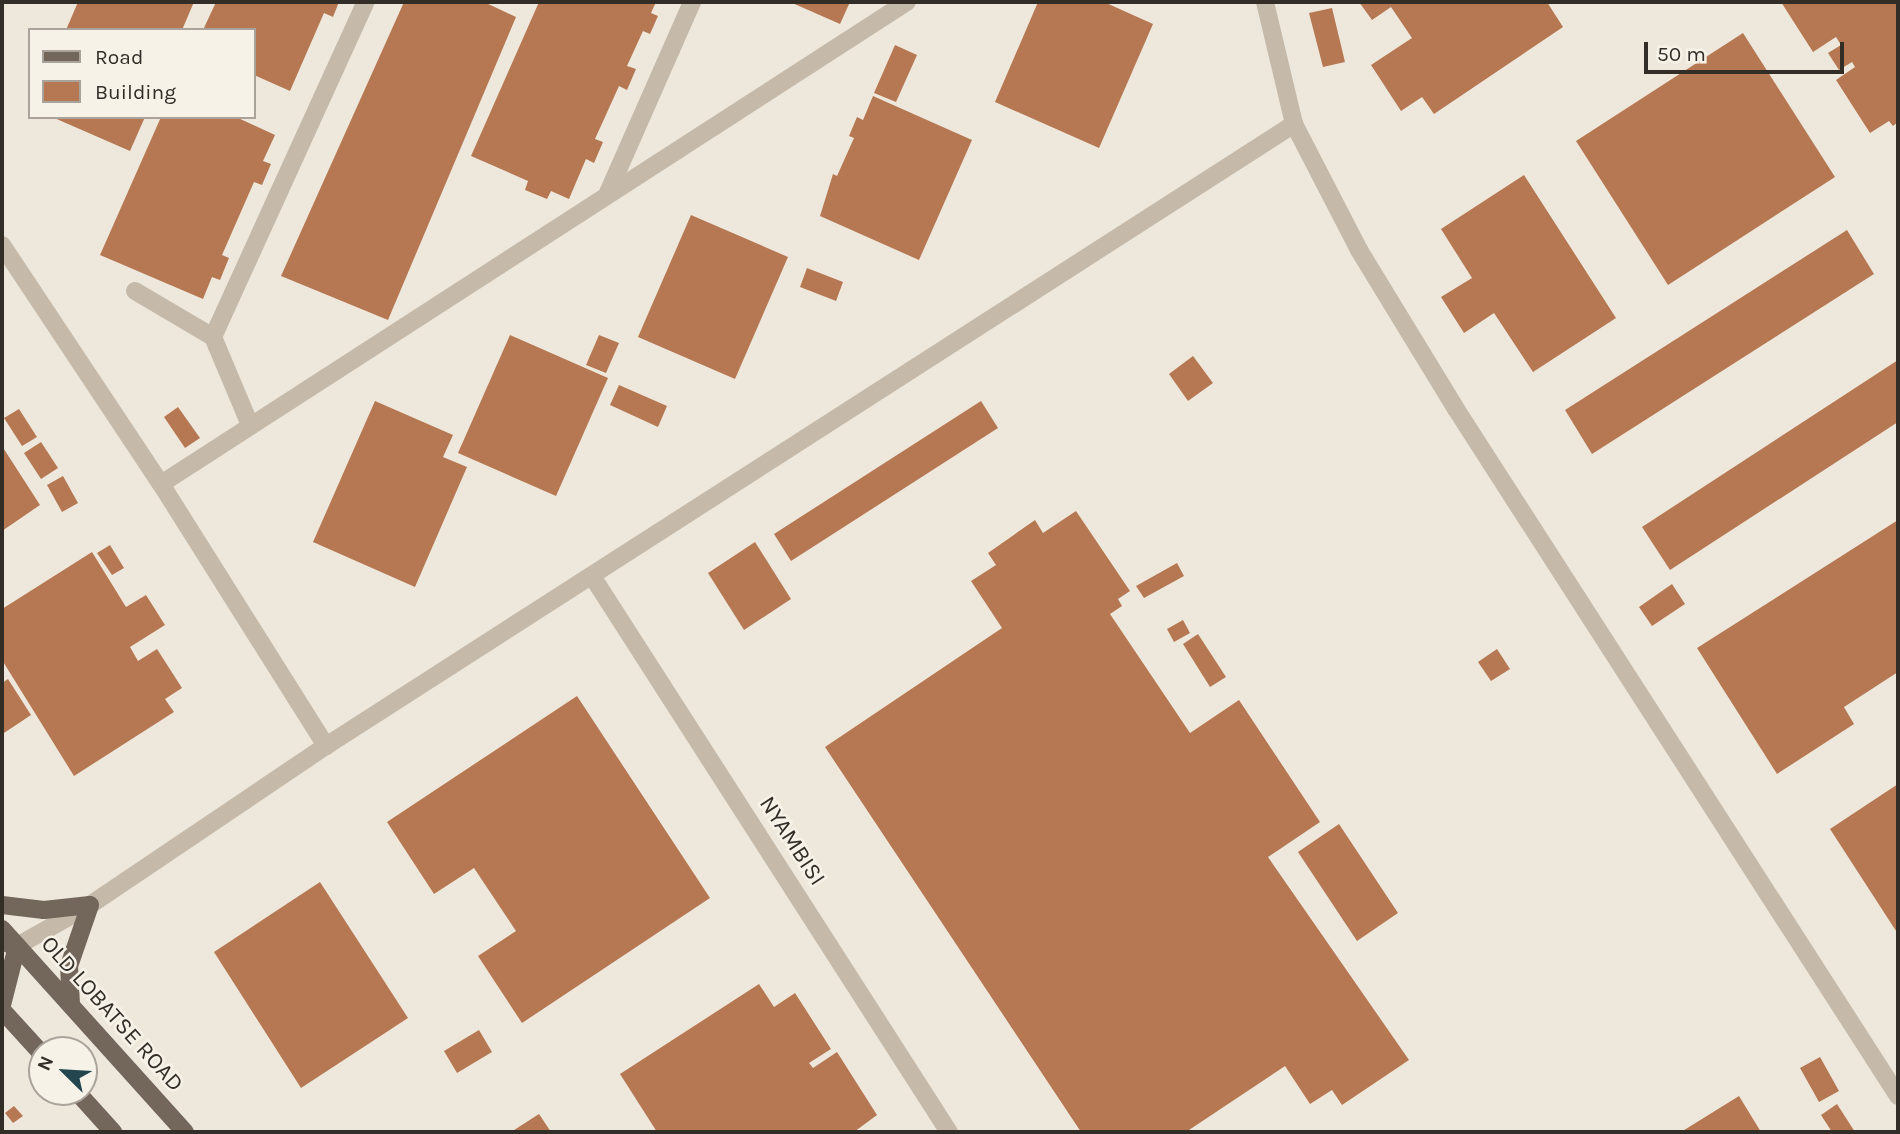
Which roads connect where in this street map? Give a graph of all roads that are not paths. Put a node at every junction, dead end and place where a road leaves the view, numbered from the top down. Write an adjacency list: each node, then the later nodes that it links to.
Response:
1 (366, 2): 9 (street)
2 (692, 2): 6 (street)
3 (906, 2): 6 (street)
4 (1265, 2): 5 (street)
5 (1294, 124): 12 (street); 22 (street)
6 (607, 195): 10 (street)
7 (2, 245): 11 (street)
8 (135, 291): 9 (street)
9 (213, 337): 10 (street)
10 (250, 425): 11 (street)
11 (161, 484): 13 (street)
12 (593, 576): 13 (street); 26 (street, NYAMBISI)
13 (326, 746): 15 (street)
14 (2, 905): 15 (main road)
15 (90, 905): 17 (street); 19 (main road)
16 (2, 929): 17 (main road, OLD LOBATSE ROAD)
17 (9, 944): 18 (main road); 19 (main road, OLD LOBATSE ROAD)
18 (2, 1004)
19 (71, 1005): 25 (main road, OLD LOBATSE ROAD)
20 (2, 1010): 21 (main road)
21 (28, 1039)
22 (1898, 1096)
23 (90, 1106): 24 (main road)
24 (113, 1132)
25 (185, 1132)
26 (949, 1132)

